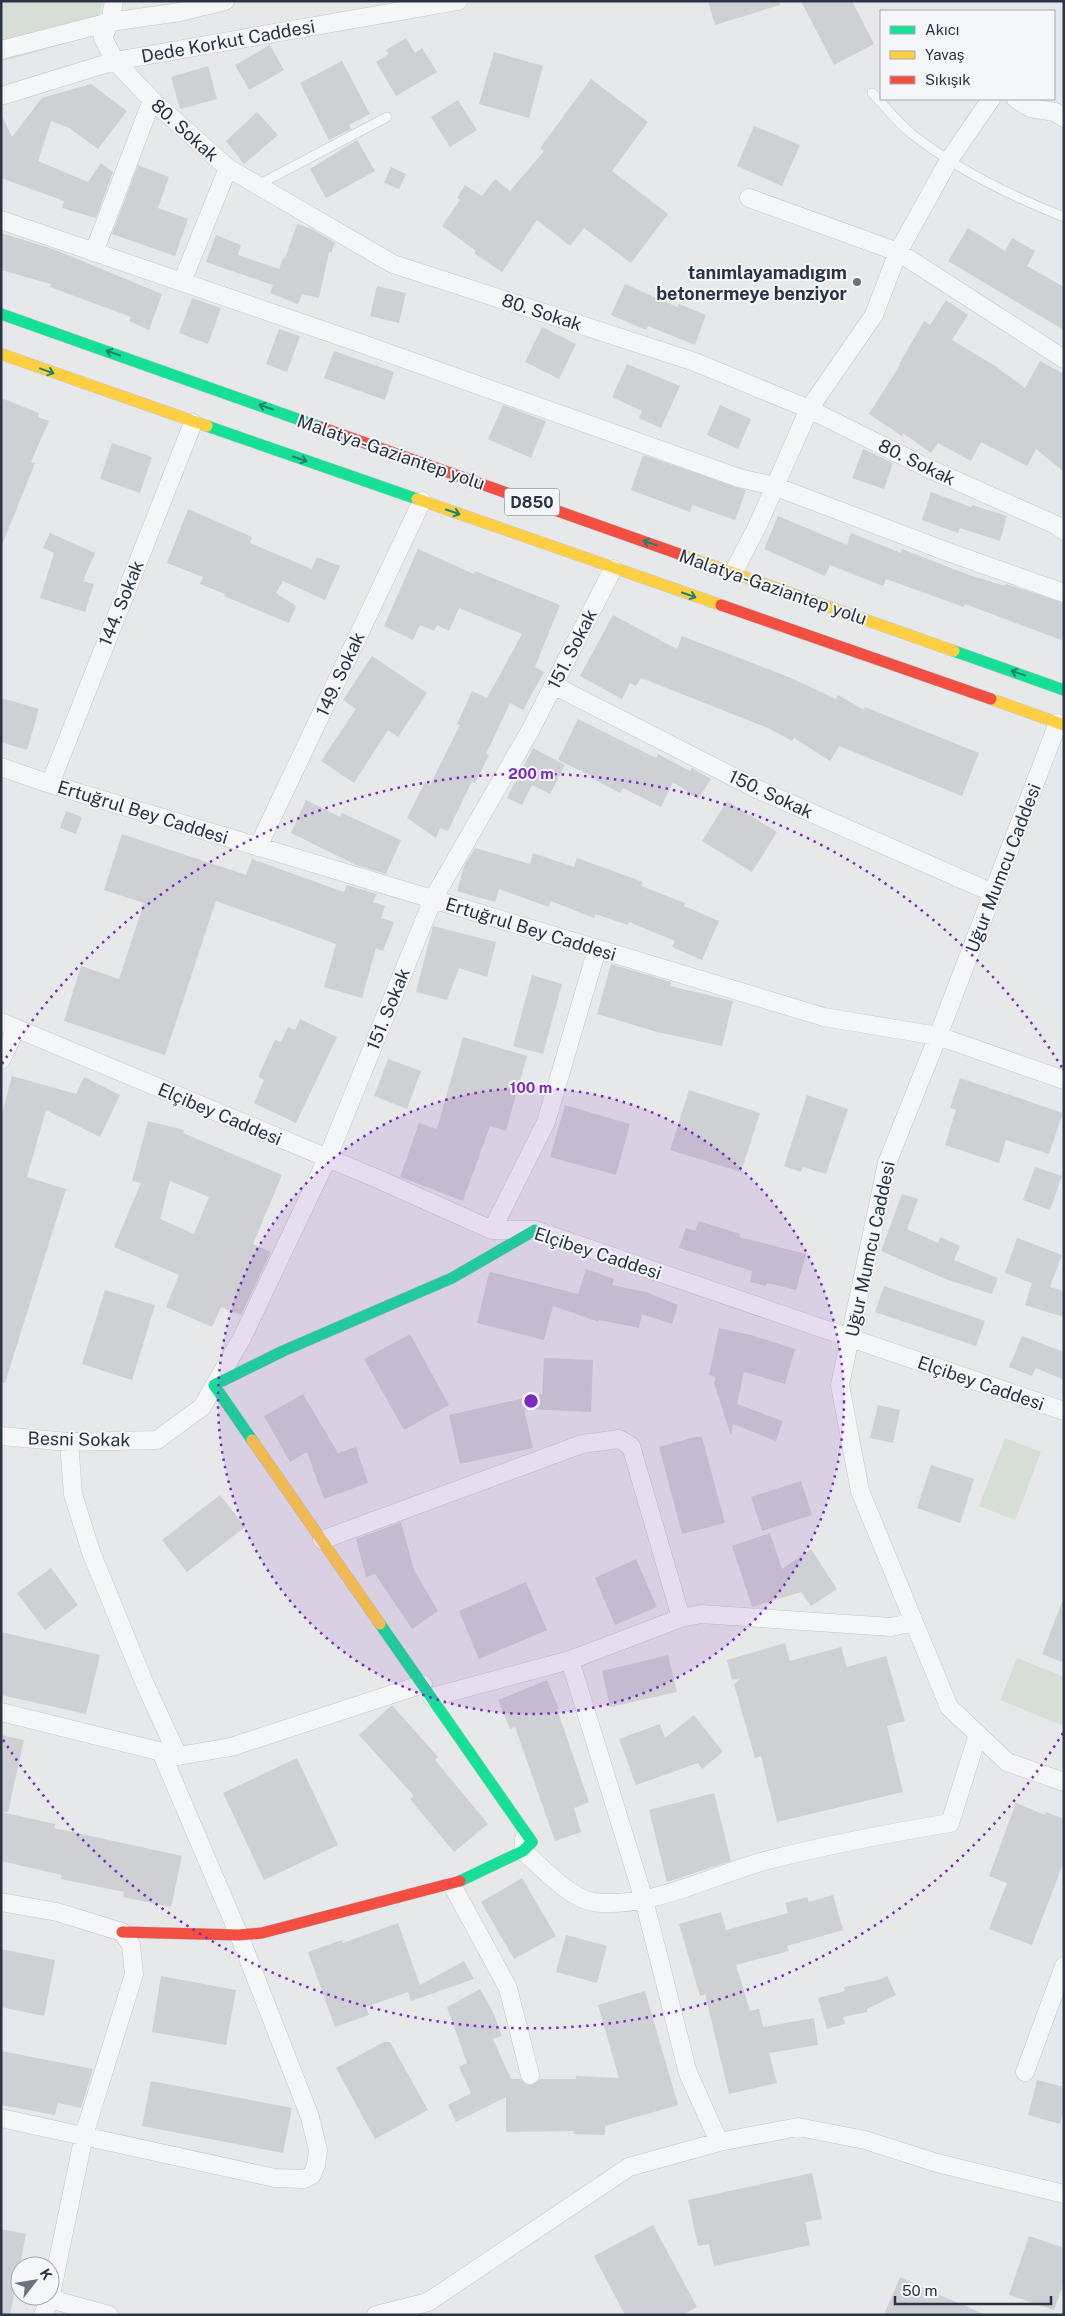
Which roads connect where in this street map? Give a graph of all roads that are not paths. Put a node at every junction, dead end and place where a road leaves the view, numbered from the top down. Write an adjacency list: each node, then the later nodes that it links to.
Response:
1 (114, 1): 4 (street, 80. Sokak)
2 (225, 1): 4 (street)
3 (458, 1): 6 (street, Dede Korkut Caddesi)
4 (110, 22): 5 (street); 6 (street, 80. Sokak)
5 (1, 50)
6 (115, 61): 8 (street, Dede Korkut Caddesi); 9 (street, 80. Sokak)
7 (872, 92): 14 (lane)
8 (1, 96)
9 (152, 100): 15 (street, 80. Sokak); 20 (street)
10 (990, 100): 14 (street)
11 (1018, 100): 12 (street)
12 (1061, 113)
13 (387, 116): 16 (lane)
14 (949, 160): 18 (lane); 21 (street)
15 (228, 168): 16 (street, 80. Sokak); 22 (street)
16 (258, 185): 26 (street, 80. Sokak)
17 (749, 198): 21 (street)
18 (1064, 217)
19 (1, 220): 20 (street)
20 (94, 252): 22 (street)
21 (898, 252): 25 (street); 26 (street)
22 (182, 282): 28 (street)
23 (1, 314): 32 (main road, Malatya-Gaziantep yolu / D850, one-way to 23)
24 (1, 354): 27 (main road, Malatya-Gaziantep yolu / D850, one-way to 27)
25 (1064, 358)
26 (809, 409): 28 (street); 30 (street, 80. Sokak)
27 (192, 422): 29 (main road, Malatya-Gaziantep yolu / D850, one-way to 29); 38 (street, 144. Sokak)
28 (774, 486): 32 (street); 33 (street)
29 (422, 501): 31 (main road, Malatya-Gaziantep yolu / D850, one-way to 31); 39 (street, 149. Sokak)
30 (1064, 531)
31 (613, 568): 34 (street, 151. Sokak); 36 (main road, Malatya-Gaziantep yolu / D850, one-way to 36)
32 (733, 573): 35 (main road, Malatya-Gaziantep yolu / D850, one-way to 32)
33 (1064, 593)
34 (553, 685): 40 (street, 150. Sokak); 41 (street, 151. Sokak)
35 (1064, 690)
36 (1061, 724): 40 (street, Uğur Mumcu Caddesi)
37 (1, 767): 38 (street, Ertuğrul Bey Caddesi)
38 (50, 784): 39 (street, Ertuğrul Bey Caddesi)
39 (258, 847): 41 (street, Ertuğrul Bey Caddesi)
40 (993, 893): 44 (street, Uğur Mumcu Caddesi)
41 (433, 899): 42 (street, Ertuğrul Bey Caddesi); 47 (street, 151. Sokak)
42 (597, 948): 44 (street, Ertuğrul Bey Caddesi); 48 (street)
43 (8, 1025): 45 (street); 47 (street, Elçibey Caddesi)
44 (938, 1036): 46 (street, Ertuğrul Bey Caddesi); 50 (street, Uğur Mumcu Caddesi)
45 (1, 1060)
46 (1064, 1080)
47 (327, 1159): 48 (street, Elçibey Caddesi); 51 (street, 151. Sokak)
48 (492, 1230): 49 (street, Elçibey Caddesi)
49 (535, 1230): 50 (street, Elçibey Caddesi); 51 (main road)
50 (851, 1338): 52 (street, Elçibey Caddesi); 58 (street, Uğur Mumcu Caddesi)
51 (214, 1385): 54 (street, 151. Sokak); 56 (main road)
52 (1064, 1411)
53 (1, 1436): 55 (street, Besni Sokak)
54 (157, 1440): 55 (street, Besni Sokak)
55 (69, 1442): 63 (street)
56 (322, 1540): 57 (street); 60 (main road)
57 (681, 1618): 58 (street); 59 (street)
58 (914, 1622): 62 (street, Uğur Mumcu Caddesi)
59 (570, 1660): 60 (street); 68 (street)
60 (428, 1691): 63 (street); 65 (main road)
61 (1, 1712): 63 (street)
62 (978, 1734): 64 (street, Uğur Mumcu Caddesi); 68 (street)
63 (170, 1754): 71 (street)
64 (1064, 1782)
65 (524, 1831): 66 (street)
66 (523, 1850): 67 (main road); 68 (street)
67 (452, 1885): 71 (main road); 74 (street)
68 (644, 1900): 77 (street)
69 (1, 1902): 70 (street)
70 (122, 1932): 71 (main road); 76 (street)
71 (239, 1935): 76 (street)
72 (1064, 1966): 73 (street)
73 (1025, 2072)
74 (530, 2075)
75 (1, 2118): 76 (street)
76 (84, 2135): 79 (street)
77 (719, 2142): 78 (street); 81 (street)
78 (1064, 2194)
79 (47, 2307): 80 (street)
80 (109, 2315)
81 (376, 2315)

